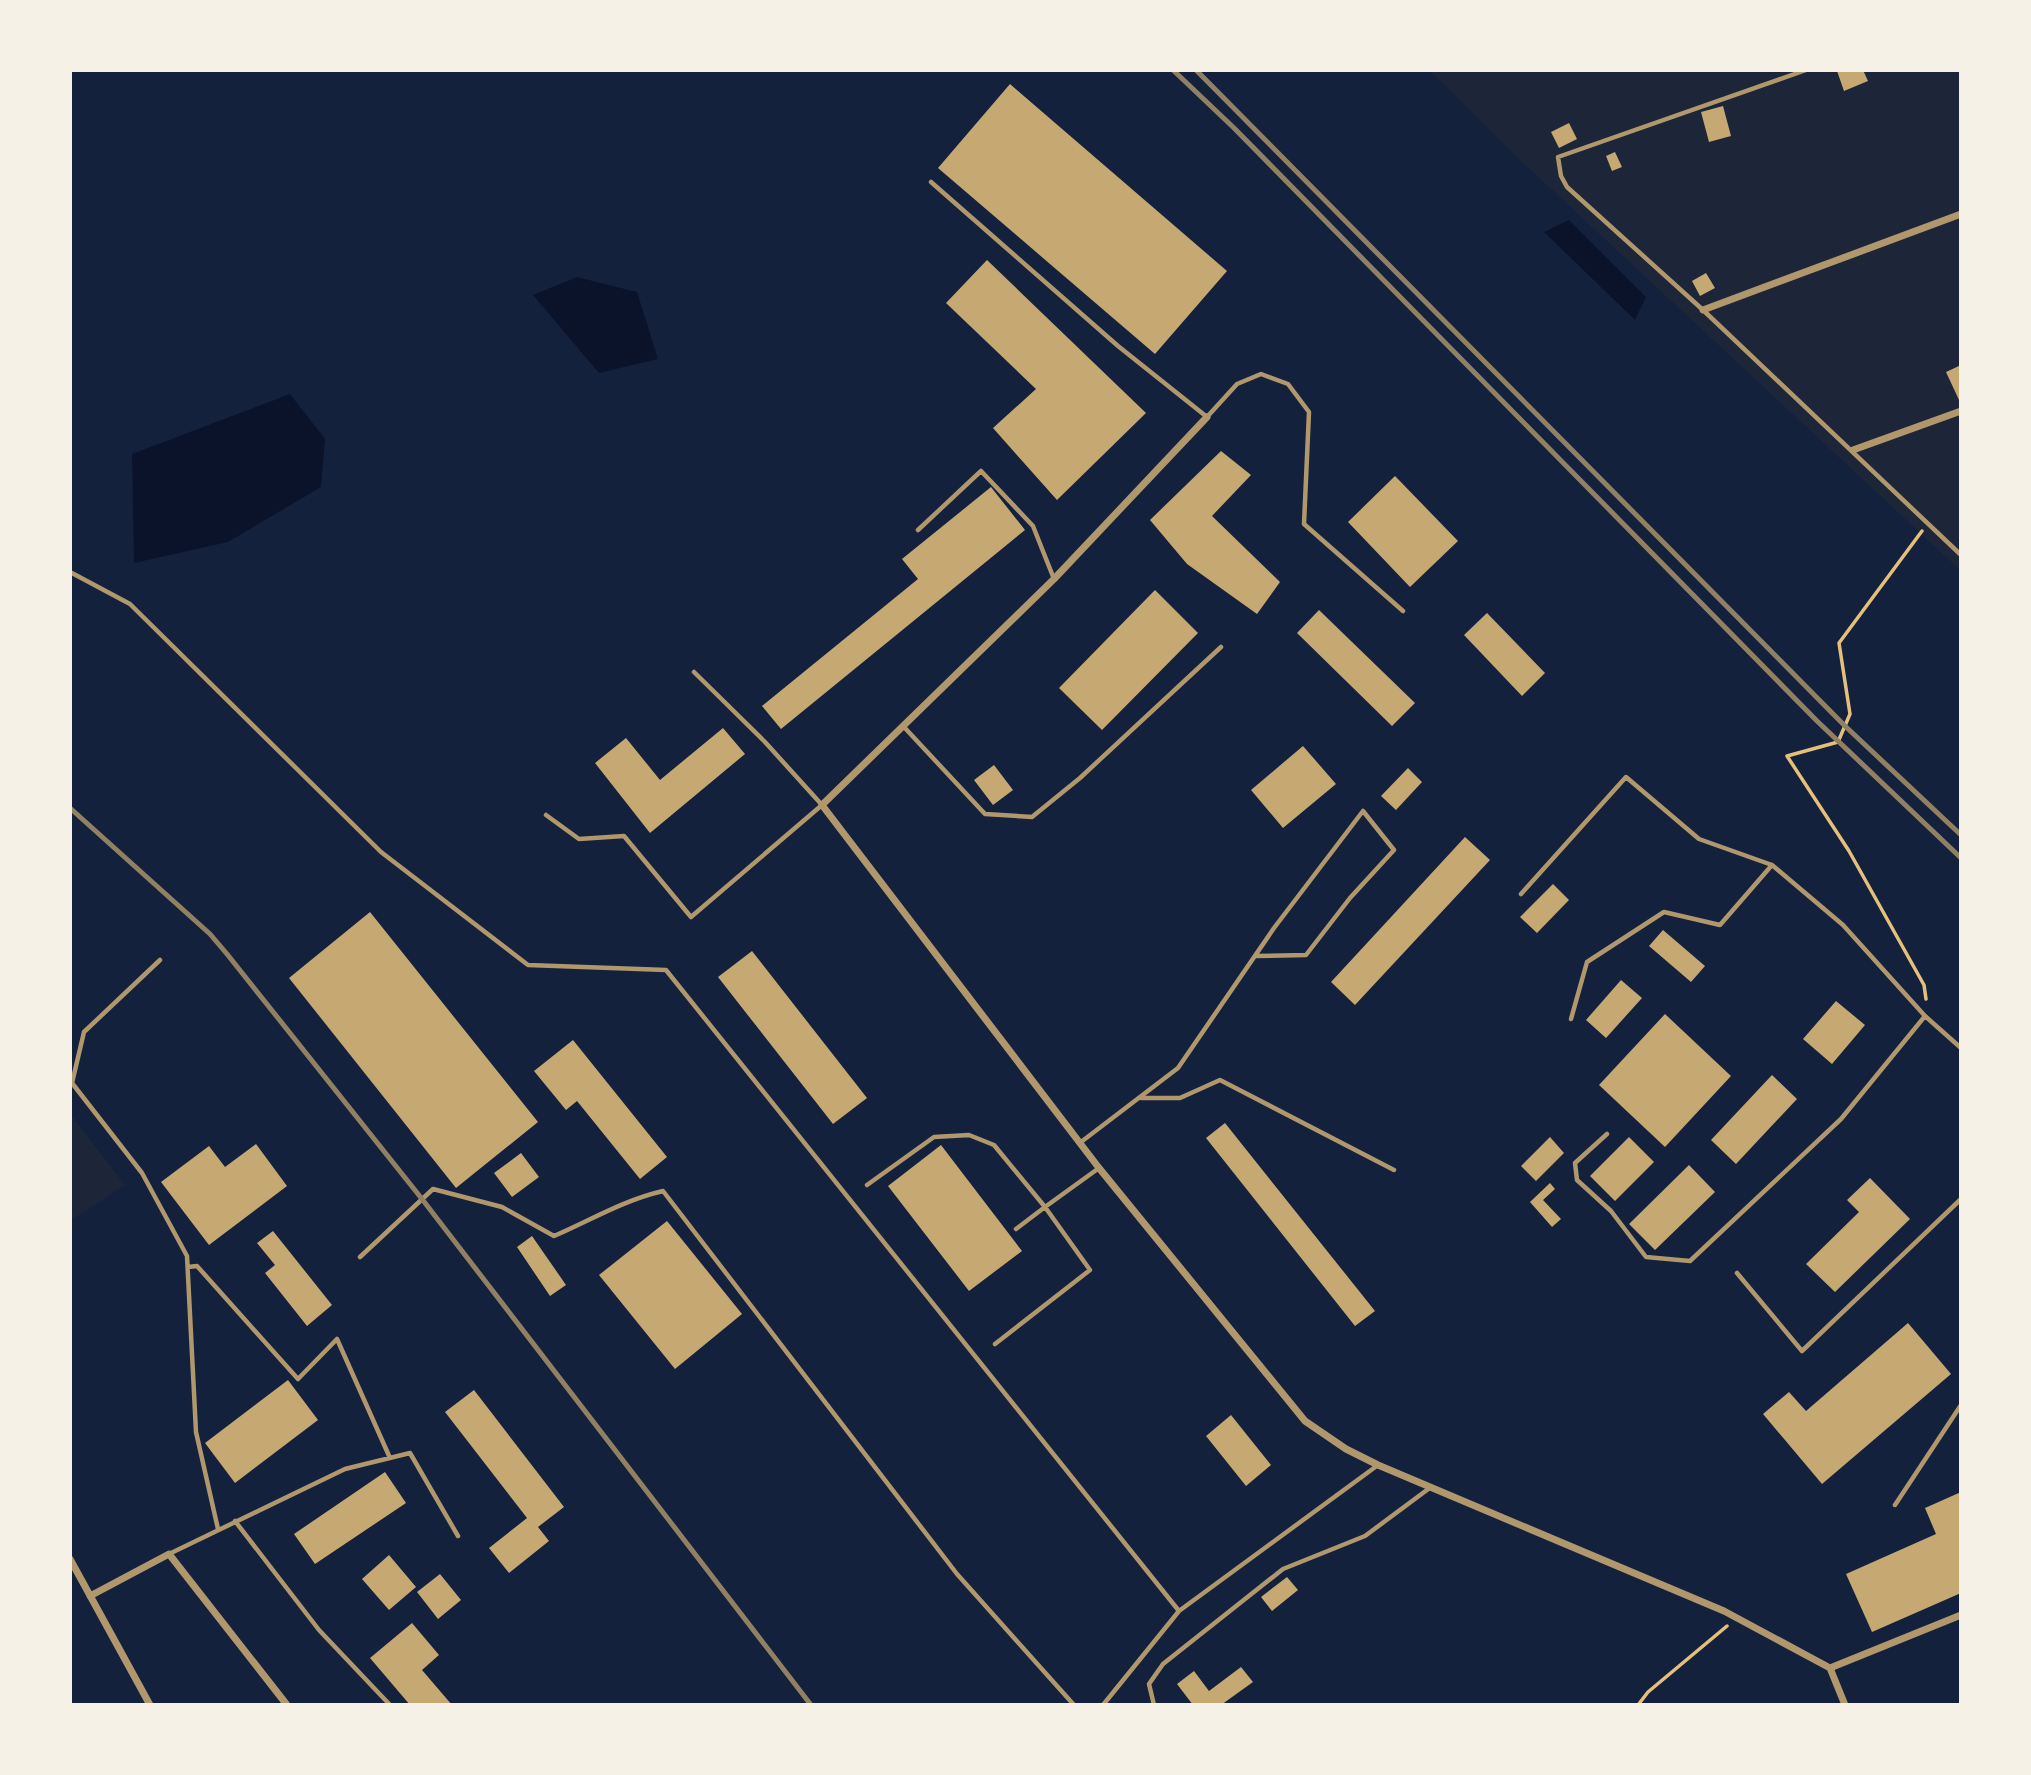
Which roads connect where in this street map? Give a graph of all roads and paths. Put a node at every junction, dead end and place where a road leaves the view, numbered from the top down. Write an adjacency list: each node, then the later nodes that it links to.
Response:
1 (1806, 70): 4 (lane)
2 (931, 181): 6 (lane)
3 (1961, 214): 4 (street)
4 (1703, 310): 7 (lane)
5 (1961, 411): 7 (street)
6 (1207, 417): 12 (street); 13 (lane)
7 (1853, 450): 8 (lane)
8 (1927, 523): 10 (lane); 23 (path)
9 (918, 530): 12 (lane)
10 (1961, 555)
11 (70, 572): 50 (lane)
12 (1054, 579): 16 (street)
13 (1403, 611)
14 (1221, 647): 16 (lane)
15 (694, 672): 17 (lane)
16 (904, 727): 17 (street)
17 (821, 805): 18 (lane); 28 (street)
18 (546, 815)
19 (1772, 865): 20 (lane); 23 (lane); 24 (lane)
20 (1521, 894)
21 (1255, 956): 21 (lane); 26 (lane)
22 (160, 960): 36 (lane)
23 (1925, 1016): 25 (lane); 27 (lane)
24 (1571, 1019)
25 (1961, 1048)
26 (1140, 1098): 28 (lane); 30 (lane)
27 (1607, 1134)
28 (1082, 1142): 29 (street)
29 (1098, 1168): 33 (lane); 41 (street)
30 (1394, 1170)
31 (867, 1185): 33 (lane)
32 (1961, 1199): 37 (lane)
33 (1045, 1207): 34 (lane); 38 (lane)
34 (1016, 1229)
35 (360, 1257): 57 (lane)
36 (188, 1267): 40 (lane); 45 (lane)
37 (1737, 1273)
38 (995, 1344)
39 (1961, 1405): 43 (lane)
40 (390, 1458): 44 (lane); 46 (lane)
41 (1378, 1465): 42 (street); 50 (lane)
42 (1432, 1486): 52 (street); 59 (lane)
43 (1895, 1505)
44 (235, 1521): 45 (lane); 56 (lane)
45 (218, 1529): 47 (lane)
46 (458, 1536)
47 (169, 1554): 49 (street); 55 (street)
48 (70, 1559): 49 (street)
49 (90, 1596): 54 (street)
50 (1179, 1611): 58 (lane)
51 (1961, 1615): 53 (street)
52 (1736, 1618): 53 (street); 60 (path)
53 (1830, 1668): 61 (street)
54 (150, 1705)
55 (287, 1705)
56 (390, 1705)
57 (1074, 1705)
58 (1103, 1705)
59 (1154, 1705)
60 (1638, 1705)
61 (1845, 1705)

